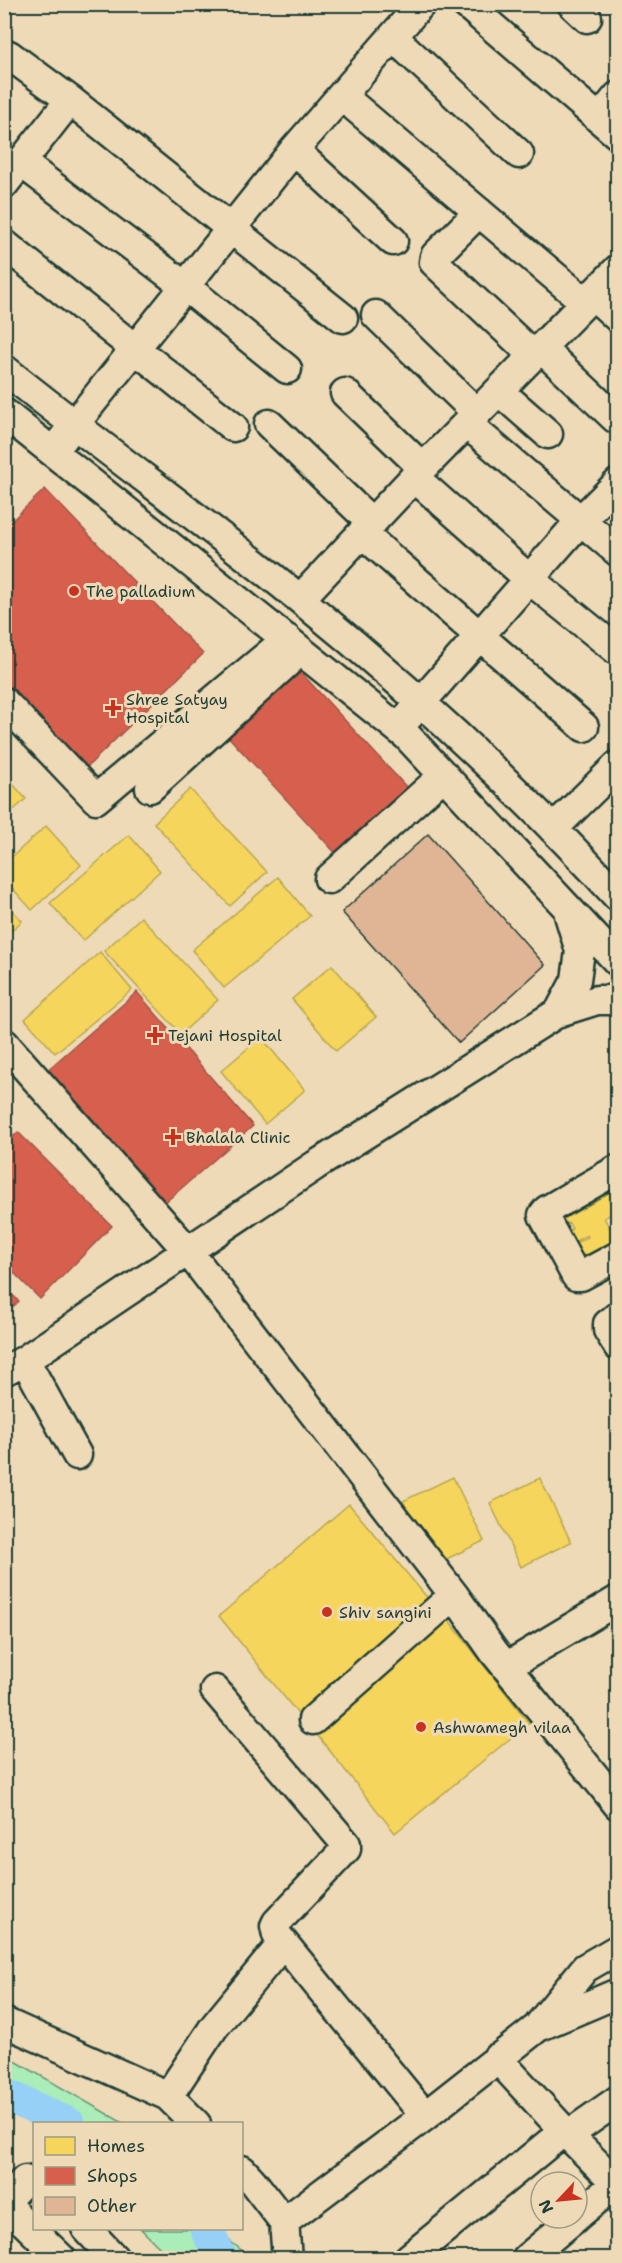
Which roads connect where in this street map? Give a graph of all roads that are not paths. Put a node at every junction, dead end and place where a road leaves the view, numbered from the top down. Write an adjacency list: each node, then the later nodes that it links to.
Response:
1 (421, 4): 3 (street)
2 (466, 4): 8 (street)
3 (393, 37): 5 (street); 10 (street)
4 (9, 55): 7 (street)
5 (342, 96): 9 (street); 12 (street)
6 (618, 96): 8 (street)
7 (70, 100): 11 (street); 13 (street)
8 (608, 127)
9 (294, 150): 13 (street); 14 (street)
10 (519, 154)
11 (14, 162): 17 (street)
12 (478, 212): 18 (street); 23 (street)
13 (232, 228): 17 (street); 20 (street)
14 (393, 241)
15 (4, 244): 22 (street)
16 (618, 269): 18 (street)
17 (186, 287): 22 (street); 25 (street)
18 (589, 298): 21 (street); 23 (street)
19 (376, 315): 29 (street)
20 (343, 318)
21 (618, 318)
22 (137, 348): 32 (street); 33 (street)
23 (537, 352): 26 (street); 30 (street)
24 (4, 369): 32 (street)
25 (287, 369)
26 (499, 391): 29 (street); 34 (street)
27 (345, 393): 36 (street)
28 (4, 413): 35 (street)
29 (472, 418): 36 (street); 38 (street)
30 (615, 418)
31 (269, 424): 39 (street)
32 (74, 426): 35 (street); 42 (street)
33 (234, 427)
34 (548, 434)
35 (53, 452): 44 (street)
36 (419, 473): 39 (street); 41 (street)
37 (618, 483): 38 (street)
38 (581, 520): 40 (street); 41 (street)
39 (368, 529): 42 (street); 43 (street)
40 (618, 552)
41 (529, 579): 43 (street); 45 (street)
42 (300, 599): 47 (street)
43 (479, 635): 47 (street); 48 (street)
44 (294, 644): 46 (street); 49 (street); 52 (street)
45 (618, 651)
46 (4, 702)
47 (422, 702): 49 (street); 53 (street)
48 (584, 727)
49 (398, 729): 51 (street)
50 (618, 765): 53 (street)
51 (444, 775): 54 (street); 56 (street)
52 (150, 788)
53 (553, 829): 55 (street)
54 (329, 879)
55 (613, 883)
56 (566, 907): 57 (street); 59 (street)
57 (618, 962)
58 (618, 1000): 59 (street)
59 (559, 1012): 62 (street)
60 (4, 1043): 62 (street)
61 (618, 1169): 63 (street)
62 (188, 1251): 66 (street); 68 (street)
63 (618, 1256)
64 (618, 1316): 65 (street)
65 (618, 1346)
66 (15, 1365): 67 (street)
67 (77, 1455)
68 (454, 1595): 70 (street); 72 (street)
69 (618, 1600): 70 (street)
70 (506, 1667): 73 (street)
71 (215, 1690): 74 (street)
72 (313, 1720)
73 (618, 1805)
74 (283, 1943): 80 (street); 82 (street)
75 (618, 1949): 78 (street)
76 (616, 1996): 78 (street)
77 (4, 2022): 80 (street)
78 (538, 2027): 79 (street)
79 (496, 2058): 82 (street); 84 (street)
80 (168, 2096): 83 (street)
81 (618, 2100): 84 (street)
82 (425, 2116): 90 (street)
83 (194, 2122)
84 (566, 2133): 87 (street); 96 (street)
85 (243, 2171): 90 (street)
86 (26, 2180): 88 (street)
87 (617, 2184): 89 (street)
88 (4, 2202): 93 (street)
89 (589, 2207)
90 (284, 2222): 95 (street)
91 (87, 2230): 94 (street)
92 (561, 2230): 97 (street)
93 (56, 2257)
94 (114, 2259)
95 (287, 2259)
96 (409, 2259)
97 (527, 2259)

